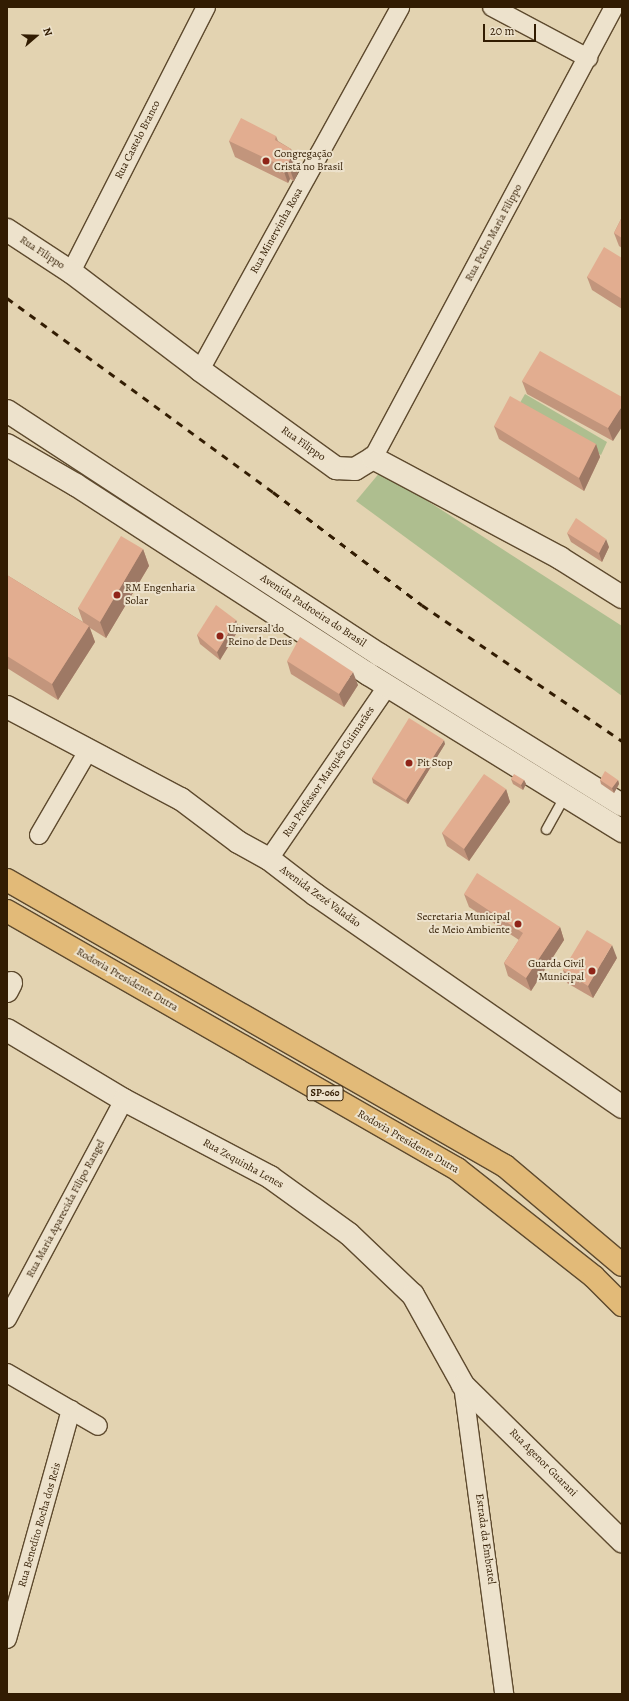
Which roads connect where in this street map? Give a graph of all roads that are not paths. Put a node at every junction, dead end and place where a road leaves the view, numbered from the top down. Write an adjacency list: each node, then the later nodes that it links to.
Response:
1 (206, 7): 7 (street, Rua Castelo Branco)
2 (400, 7): 8 (street, Rua Minervinha Rosa)
3 (492, 7): 5 (street)
4 (614, 7): 5 (street, Rua Pedro Maria Filippo)
5 (588, 58): 12 (street, Rua Pedro Maria Filippo)
6 (7, 230): 7 (street, Rua Filippo)
7 (71, 272): 8 (street, Rua Filippo)
8 (200, 370): 12 (street, Rua Filippo)
9 (12, 414): 10 (street); 18 (street, Avenida Padroeira do Brasil)
10 (7, 438)
11 (7, 445): 14 (street, Avenida Padroeira do Brasil)
12 (373, 458): 13 (street)
13 (622, 598)
14 (388, 685): 17 (street, Avenida Padroeira do Brasil); 22 (street, Rua Professor Marquês Guimarães)
15 (7, 707): 16 (street, Avenida Zezé Valadão)
16 (89, 749): 21 (street); 22 (street, Avenida Zezé Valadão)
17 (565, 795): 19 (lane); 20 (street, Avenida Padroeira do Brasil)
18 (622, 805)
19 (546, 828)
20 (622, 831)
21 (39, 835)
22 (269, 859): 27 (street, Avenida Zezé Valadão)
23 (7, 880): 28 (highway, SP-060)
24 (7, 911): 29 (highway, Rodovia Presidente Dutra / SP-060)
25 (7, 1030): 26 (street, Rua Zequinha Lenes)
26 (124, 1100): 30 (street, Rua Maria Aparecida Filipo Rangel); 32 (street, Rua Zequinha Lenes)
27 (622, 1107)
28 (622, 1265)
29 (622, 1305)
30 (7, 1319)
31 (7, 1373): 33 (street)
32 (463, 1384): 35 (street, Rua Agenor Guarani); 38 (street, Estrada da Embratel)
33 (71, 1410): 34 (street); 36 (street, Rua Benedito Rocha dos Reis)
34 (98, 1426)
35 (622, 1541)
36 (10, 1615): 37 (street, Rua Benedito Rocha dos Reis)
37 (7, 1639)
38 (504, 1694)

